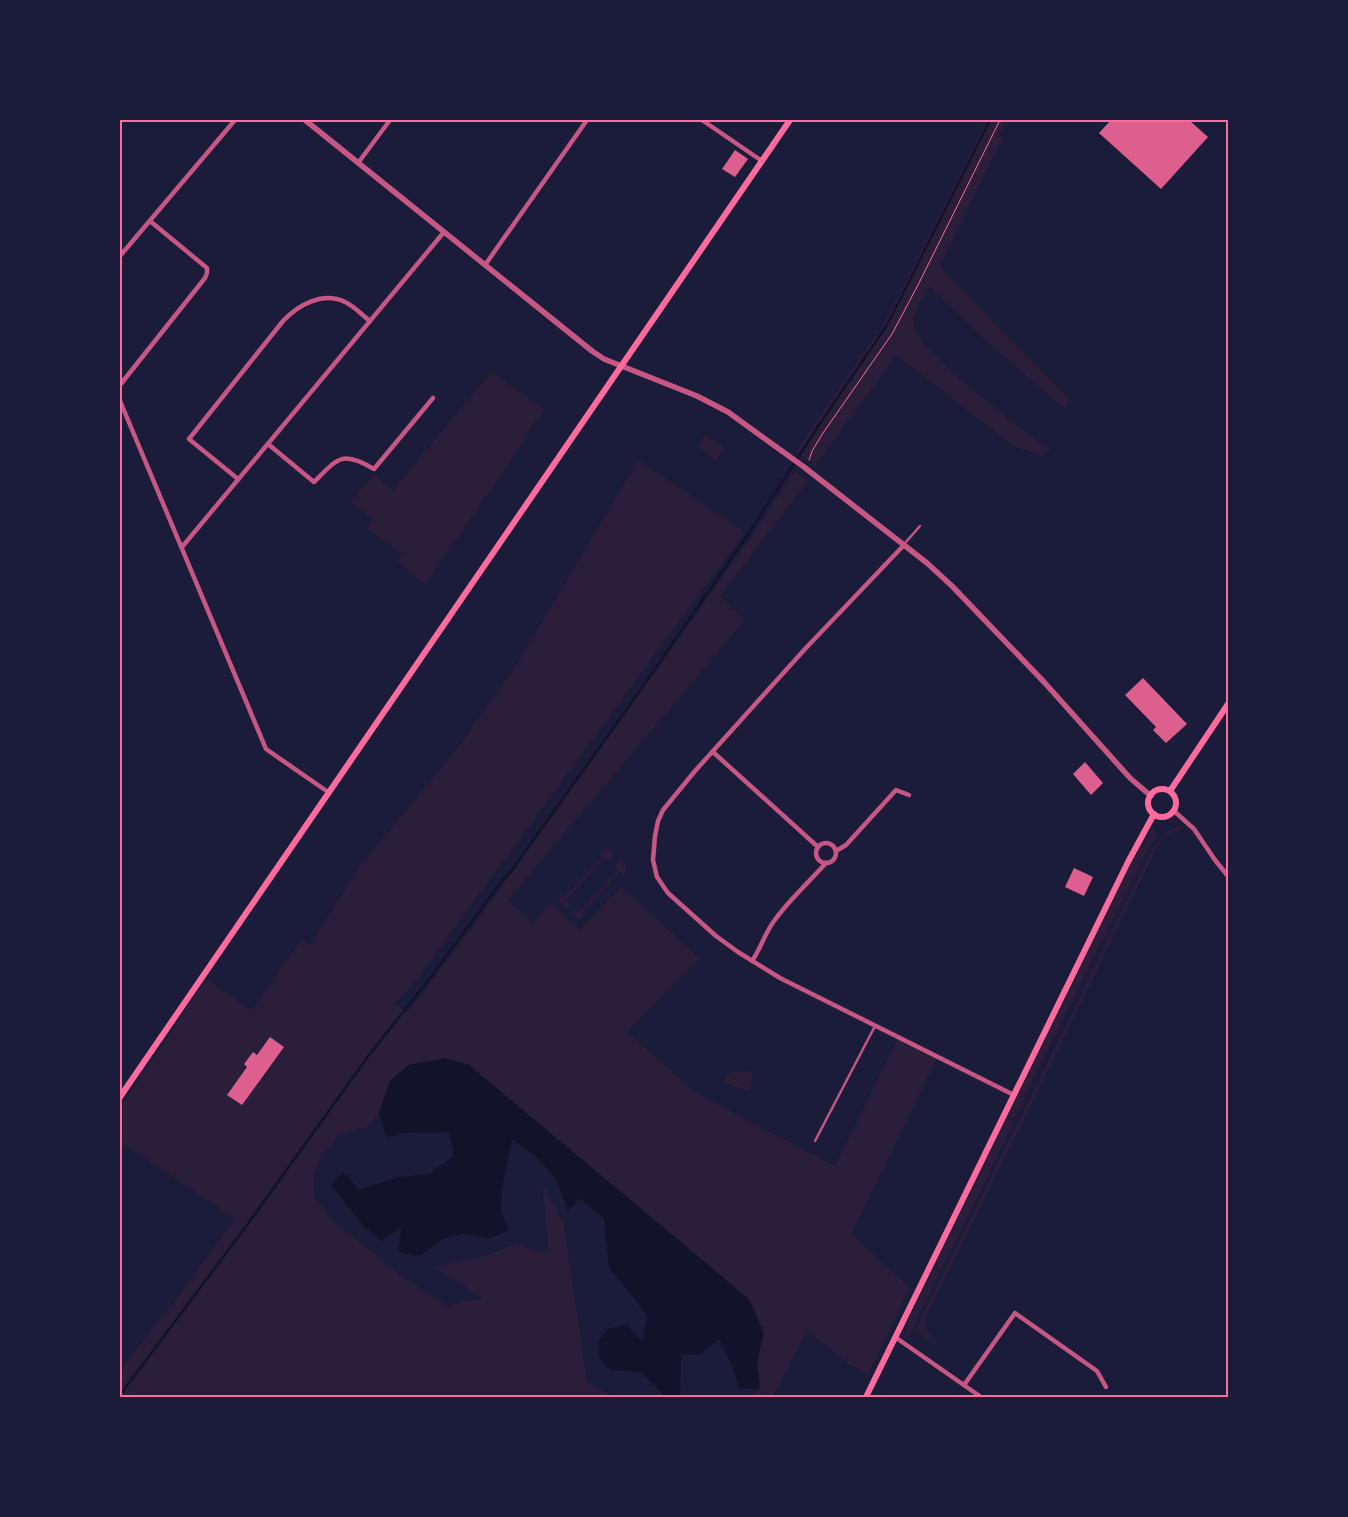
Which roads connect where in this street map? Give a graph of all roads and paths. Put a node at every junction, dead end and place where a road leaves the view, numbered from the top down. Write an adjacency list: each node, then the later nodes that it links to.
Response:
1 (234, 120): 10 (street)
2 (306, 120): 9 (street)
3 (390, 120): 9 (street)
4 (588, 120): 13 (street)
5 (702, 120): 8 (street)
6 (790, 120): 8 (main road)
7 (1000, 120): 20 (path)
8 (762, 161): 15 (main road)
9 (358, 163): 11 (street)
10 (150, 221): 12 (street); 16 (street)
11 (444, 232): 13 (street); 14 (street)
12 (120, 256)
13 (485, 265): 15 (street)
14 (370, 321): 19 (street); 21 (street)
15 (621, 367): 20 (street); 27 (main road)
16 (120, 385)
17 (433, 398): 19 (street)
18 (120, 401): 24 (street)
19 (268, 444): 21 (street)
20 (801, 465): 23 (street)
21 (238, 480): 24 (street)
22 (920, 526): 23 (lane)
23 (904, 544): 26 (street); 30 (street)
24 (182, 547): 27 (street)
25 (1228, 704): 28 (main road)
26 (713, 752): 33 (street); 37 (street)
27 (328, 792): 40 (main road)
28 (1170, 792): 30 (main road); 31 (main road)
29 (909, 795): 34 (street)
30 (1151, 796): 32 (main road)
31 (1174, 811): 32 (main road); 36 (street)
32 (1154, 814): 39 (main road)
33 (818, 846): 34 (street); 35 (street)
34 (836, 851): 35 (street)
35 (826, 863): 37 (street)
36 (1228, 876)
37 (752, 961): 38 (street)
38 (875, 1026): 39 (street); 41 (lane)
39 (1014, 1095): 42 (main road)
40 (120, 1098)
41 (815, 1141)
42 (895, 1337): 43 (street); 45 (main road)
43 (964, 1385): 44 (street); 46 (street)
44 (1106, 1387)
45 (866, 1397)
46 (981, 1397)

